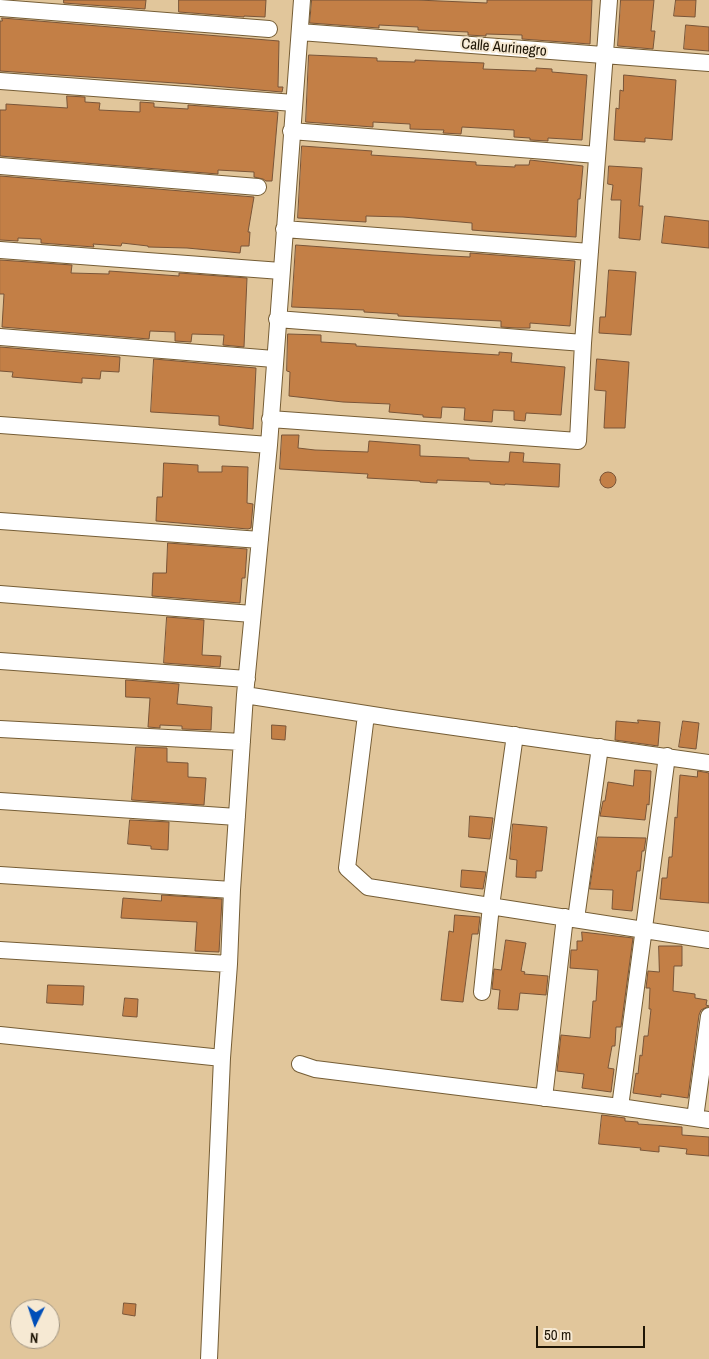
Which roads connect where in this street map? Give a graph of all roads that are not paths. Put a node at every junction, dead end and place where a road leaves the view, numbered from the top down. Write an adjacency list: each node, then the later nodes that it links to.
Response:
1 (302, 0): 5 (street)
2 (609, 0): 6 (street)
3 (0, 8): 4 (street)
4 (269, 29)
5 (300, 32): 6 (street, Calle Aurinegro); 9 (street)
6 (605, 56): 7 (street, Calle Aurinegro); 11 (street)
7 (709, 63)
8 (0, 81): 9 (street)
9 (294, 104): 10 (street)
10 (291, 131): 11 (street); 14 (street)
11 (597, 156): 16 (street)
12 (0, 166): 13 (street)
13 (258, 188)
14 (284, 229): 16 (street); 17 (street)
15 (0, 250): 17 (street)
16 (590, 252): 20 (street)
17 (281, 271): 18 (street)
18 (277, 319): 20 (street); 21 (street)
19 (0, 337): 21 (street)
20 (583, 343): 22 (street)
21 (274, 359): 22 (street)
22 (270, 419): 24 (street)
23 (0, 425): 24 (street)
24 (268, 445): 26 (street)
25 (0, 521): 26 (street)
26 (260, 540): 28 (street)
27 (0, 594): 28 (street)
28 (252, 614): 30 (street)
29 (0, 661): 30 (street)
30 (246, 687): 31 (street); 34 (street)
31 (366, 714): 33 (street); 42 (street)
32 (0, 729): 34 (street)
33 (515, 735): 35 (street); 42 (street)
34 (242, 742): 39 (street)
35 (600, 747): 36 (street); 43 (street)
36 (667, 756): 37 (street); 44 (street)
37 (709, 763)
38 (0, 802): 39 (street)
39 (237, 816): 41 (street)
40 (0, 876): 41 (street)
41 (232, 890): 47 (street)
42 (491, 906): 43 (street); 48 (street)
43 (570, 918): 44 (street); 53 (street)
44 (644, 929): 45 (street); 54 (street)
45 (709, 940)
46 (0, 950): 47 (street)
47 (229, 964): 51 (street)
48 (482, 992)
49 (709, 1016): 55 (street)
50 (0, 1035): 51 (street)
51 (222, 1058): 56 (street)
52 (300, 1064): 53 (street)
53 (544, 1098): 54 (street)
54 (620, 1107): 55 (street)
55 (702, 1119)
56 (209, 1359)

